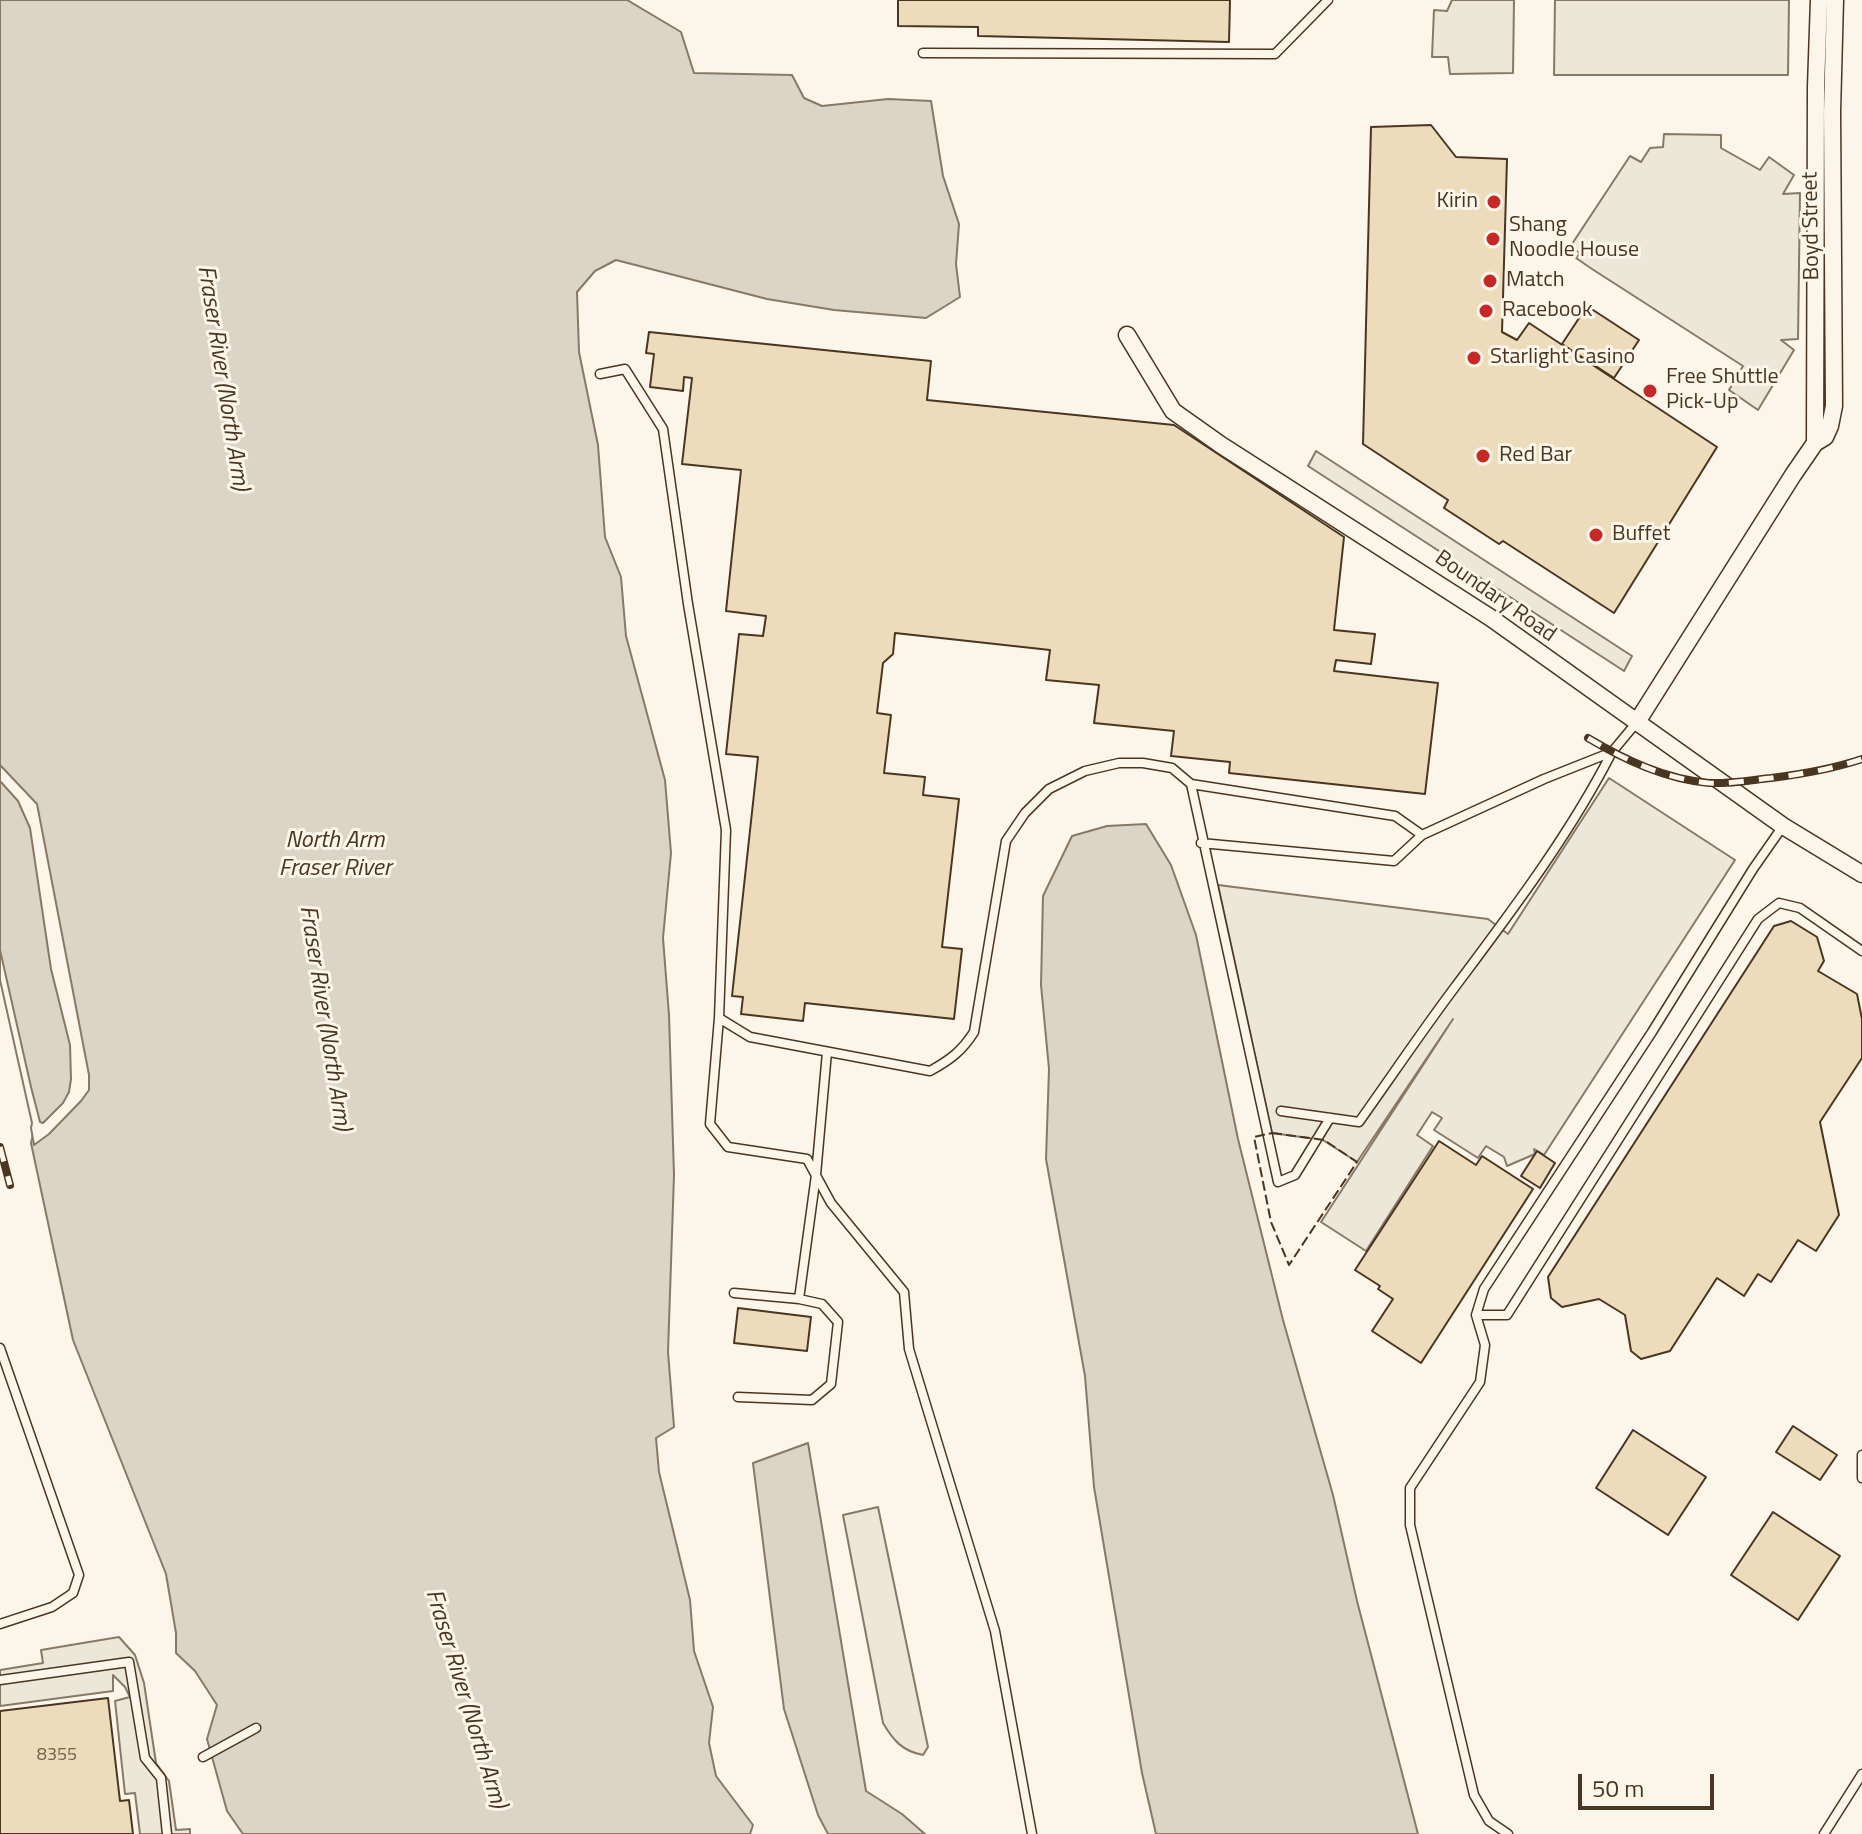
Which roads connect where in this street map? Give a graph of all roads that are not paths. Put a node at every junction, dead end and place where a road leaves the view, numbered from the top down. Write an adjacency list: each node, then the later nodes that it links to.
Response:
1 (1328, 0): 4 (lane)
2 (1819, 0): 7 (street, Boyd Street)
3 (1835, 0): 7 (street, Boyd Street)
4 (923, 53)
5 (1127, 335): 8 (street, Boundary Road)
6 (600, 374): 16 (lane)
7 (1815, 443): 8 (street, Boyd Street)
8 (1637, 722): 9 (lane); 11 (street, Boundary Road)
9 (1612, 752): 12 (lane); 19 (lane)
10 (1191, 784): 12 (lane); 13 (lane); 17 (lane)
11 (1783, 826): 14 (street, Boundary Road); 23 (lane)
12 (1422, 835): 13 (lane)
13 (1201, 843): 19 (lane)
14 (1862, 874)
15 (1862, 951): 23 (lane)
16 (719, 1018): 17 (lane); 20 (lane)
17 (827, 1052): 20 (lane)
18 (1281, 1111): 19 (lane)
19 (1330, 1118)
20 (816, 1175): 22 (lane); 34 (lane)
21 (734, 1293): 22 (lane)
22 (799, 1299): 25 (lane)
23 (1476, 1315): 35 (lane)
24 (0, 1348): 28 (lane)
25 (738, 1397)
26 (1862, 1455): 27 (lane)
27 (1862, 1478)
28 (0, 1624)
29 (0, 1680): 33 (lane)
30 (256, 1728): 31 (lane)
31 (203, 1757)
32 (1862, 1774): 36 (lane)
33 (167, 1834)
34 (1032, 1834)
35 (1508, 1834)
36 (1824, 1834)

